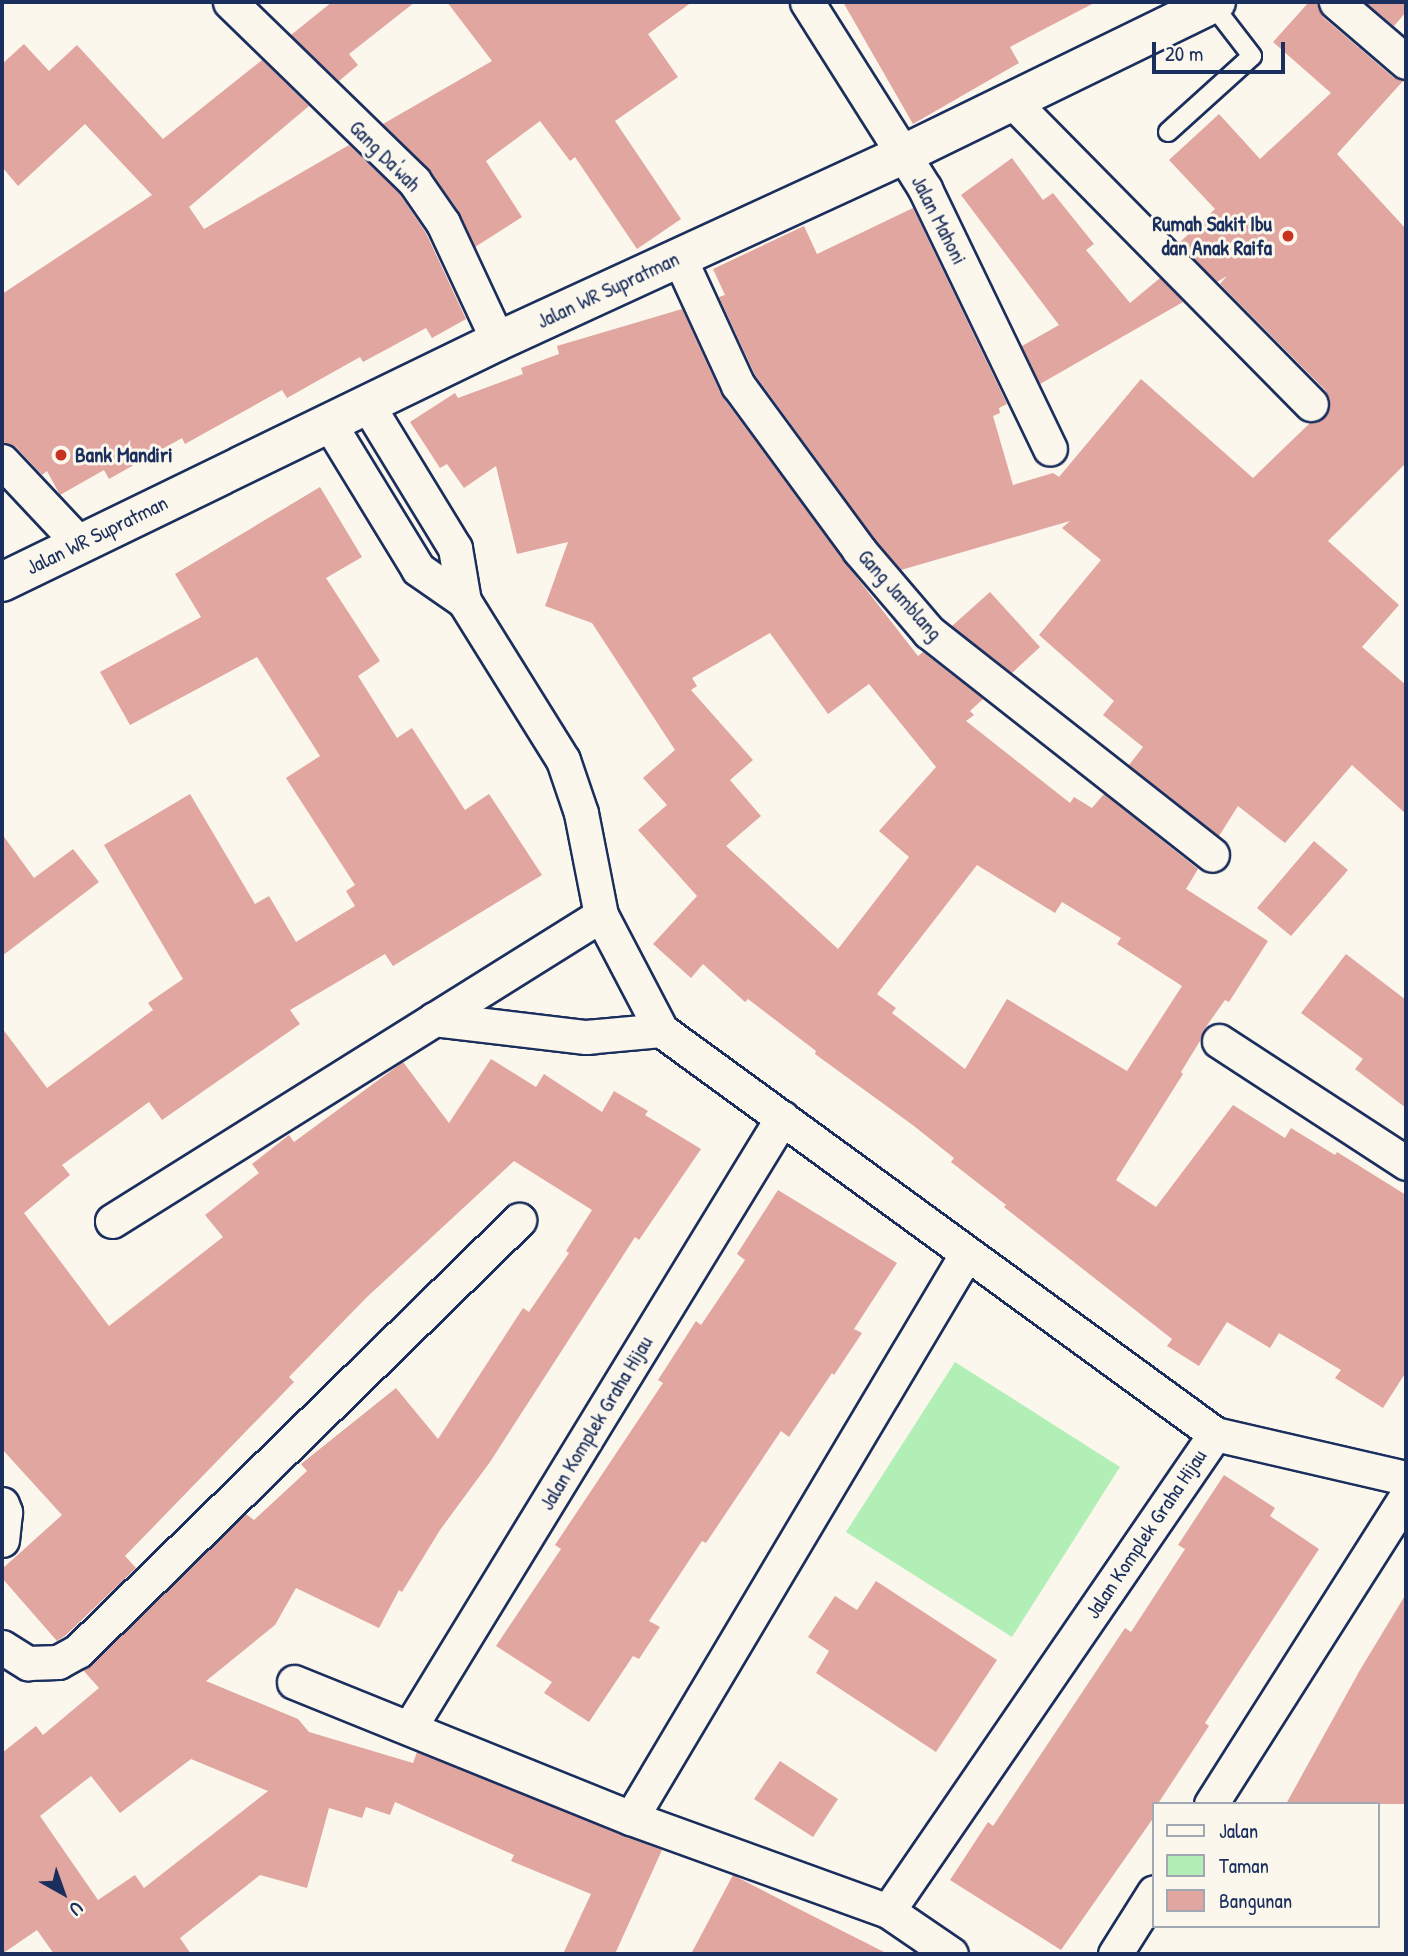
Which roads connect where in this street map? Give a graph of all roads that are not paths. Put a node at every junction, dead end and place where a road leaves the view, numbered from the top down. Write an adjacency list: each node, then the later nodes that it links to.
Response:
1 (230, 2): 10 (street, Gang Da'wah)
2 (807, 2): 8 (street, Jalan Mahoni)
3 (1336, 2): 5 (street)
4 (1214, 3): 6 (main road, Jalan WR Supratman); 7 (lane)
5 (1406, 62)
6 (1011, 100): 8 (main road, Jalan WR Supratman); 12 (street)
7 (1168, 132)
8 (904, 153): 9 (main road, Jalan WR Supratman); 14 (street, Jalan Mahoni)
9 (679, 257): 10 (main road, Jalan WR Supratman); 19 (street, Gang Jamblang)
10 (498, 341): 11 (main road, Jalan WR Supratman)
11 (367, 404): 13 (main road, Jalan WR Supratman); 18 (street, Jalan Komplek Graha Hijau)
12 (1311, 404)
13 (329, 423): 16 (main road, Jalan WR Supratman); 18 (street, Jalan Komplek Graha Hijau)
14 (1050, 449)
15 (2, 461): 16 (street)
16 (79, 543): 17 (main road, Jalan WR Supratman)
17 (2, 582)
18 (464, 601): 20 (street, Jalan Komplek Graha Hijau)
19 (1212, 855)
20 (601, 915): 21 (street); 22 (street, Jalan Komplek Graha Hijau)
21 (434, 1019): 22 (street); 27 (street)
22 (662, 1030): 24 (street, Jalan Komplek Graha Hijau)
23 (1219, 1041): 25 (street)
24 (782, 1118): 28 (street, Jalan Komplek Graha Hijau); 36 (street, Jalan Komplek Graha Hijau)
25 (1406, 1163)
26 (519, 1220): 34 (street)
27 (112, 1221)
28 (967, 1253): 29 (street, Jalan Komplek Graha Hijau); 38 (street)
29 (1215, 1434): 30 (street, Jalan Komplek Graha Hijau); 40 (street, Jalan Komplek Graha Hijau)
30 (1406, 1478)
31 (1406, 1497): 37 (street)
32 (2, 1504): 33 (street)
33 (2, 1540)
34 (2, 1647)
35 (294, 1682): 36 (street)
36 (410, 1727): 38 (street)
37 (1212, 1802)
38 (631, 1818): 40 (street)
39 (1152, 1895): 42 (street)
40 (888, 1911): 41 (street)
41 (951, 1954)
42 (1115, 1954)

